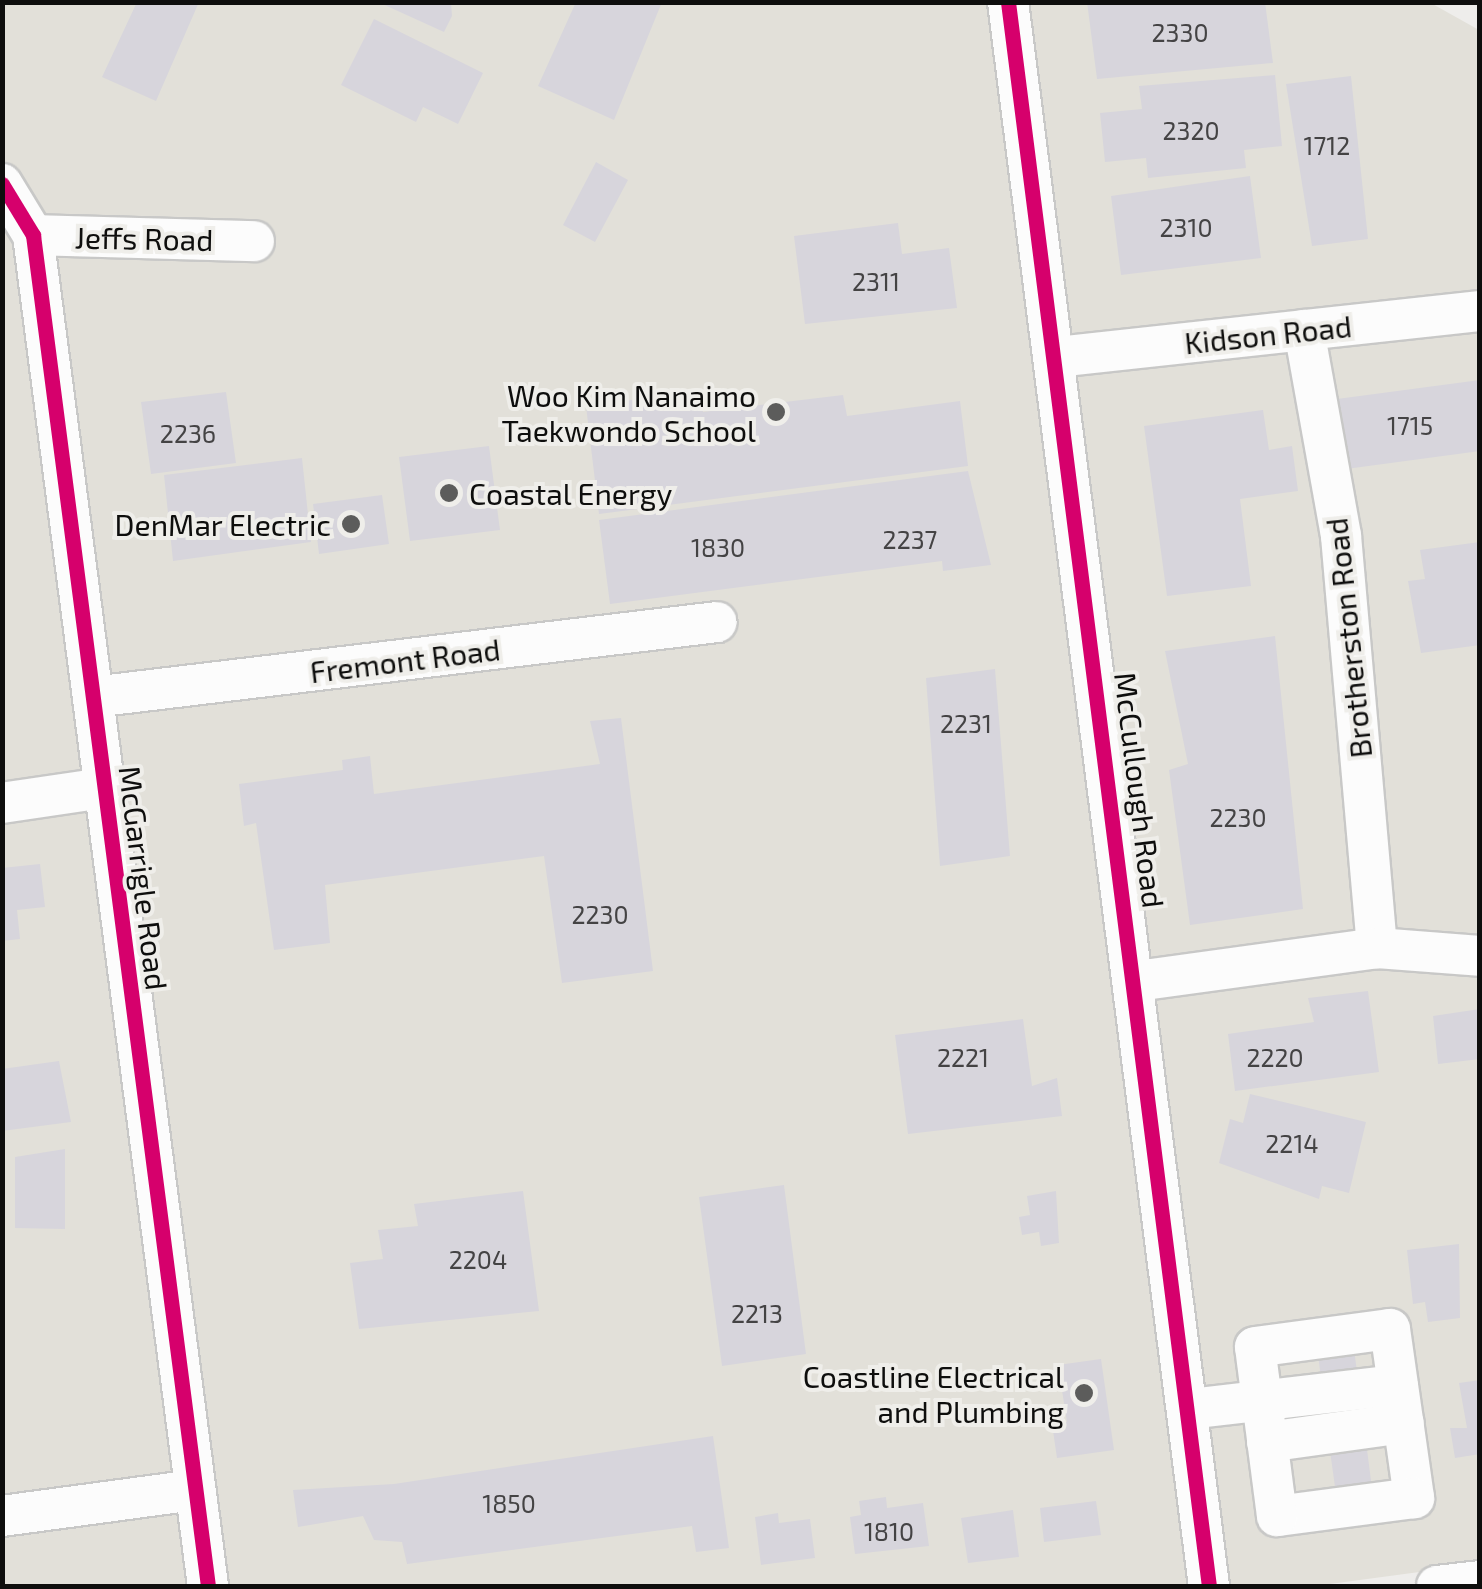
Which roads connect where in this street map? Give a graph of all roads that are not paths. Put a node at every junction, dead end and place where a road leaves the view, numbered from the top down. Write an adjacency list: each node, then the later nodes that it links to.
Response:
1 (1008, 2): 7 (street, McCullough Road)
2 (2, 184): 3 (street, McGarrigle Road)
3 (33, 236): 4 (street, Jeffs Road); 9 (street, McGarrigle Road)
4 (254, 241)
5 (1480, 311): 6 (street, Kidson Road)
6 (1304, 330): 7 (street, Kidson Road); 12 (street, Brotherston Road)
7 (1057, 357): 14 (street, McCullough Road)
8 (717, 622): 9 (street, Fremont Road)
9 (94, 697): 10 (street, McGarrigle Road)
10 (104, 788): 11 (street); 19 (street, McGarrigle Road)
11 (2, 803)
12 (1377, 948): 13 (street); 14 (street)
13 (1480, 956)
14 (1137, 981): 17 (street, McCullough Road)
15 (1399, 1390): 16 (street); 16 (street); 18 (street); 18 (street)
16 (1260, 1401): 17 (street); 18 (street)
17 (1188, 1409): 23 (street, McCullough Road)
18 (1266, 1442)
19 (196, 1490): 20 (street); 22 (street, McGarrigle Road)
20 (2, 1516)
21 (1480, 1581): 24 (street)
22 (208, 1586)
23 (1209, 1586)
24 (1437, 1586)

